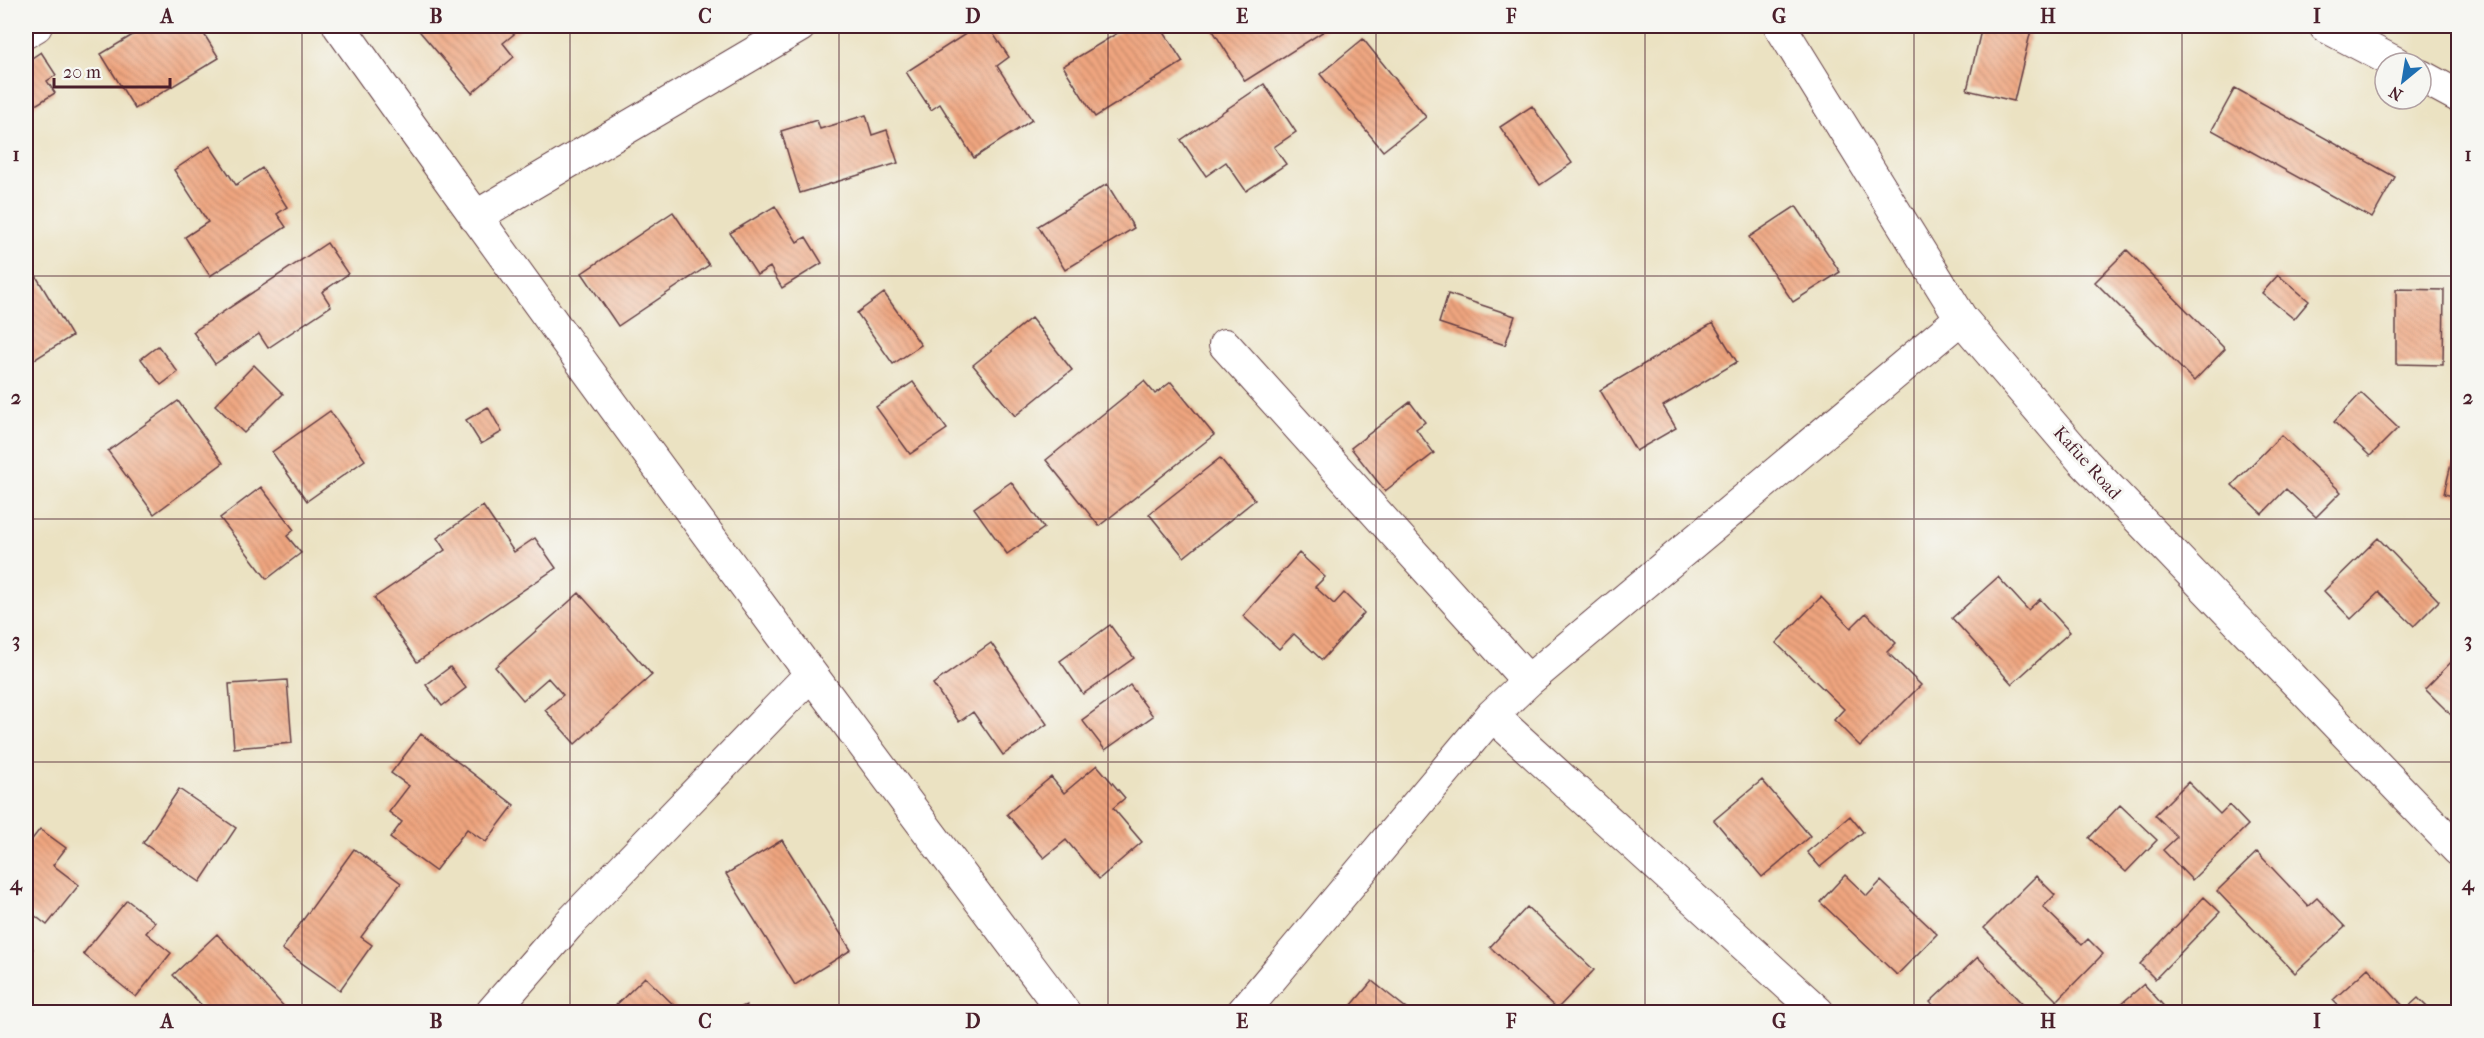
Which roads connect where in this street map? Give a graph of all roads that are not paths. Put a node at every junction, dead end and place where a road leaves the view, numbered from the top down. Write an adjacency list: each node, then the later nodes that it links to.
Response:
1 (36, 26): 6 (street)
2 (339, 26): 10 (street)
3 (800, 26): 10 (street)
4 (1780, 26): 11 (street, Kafue Road)
5 (2325, 26): 7 (street)
6 (26, 32)
7 (2373, 51)
8 (2433, 82): 9 (street)
9 (2458, 96)
10 (475, 217): 13 (street)
11 (1961, 318): 14 (street); 16 (street, Kafue Road)
12 (1225, 345): 14 (street)
13 (810, 675): 17 (street); 18 (street)
14 (1528, 681): 15 (street)
15 (1492, 715): 19 (street); 20 (street)
16 (2458, 850)
17 (492, 1012)
18 (1064, 1012)
19 (1244, 1012)
20 (1818, 1012)

